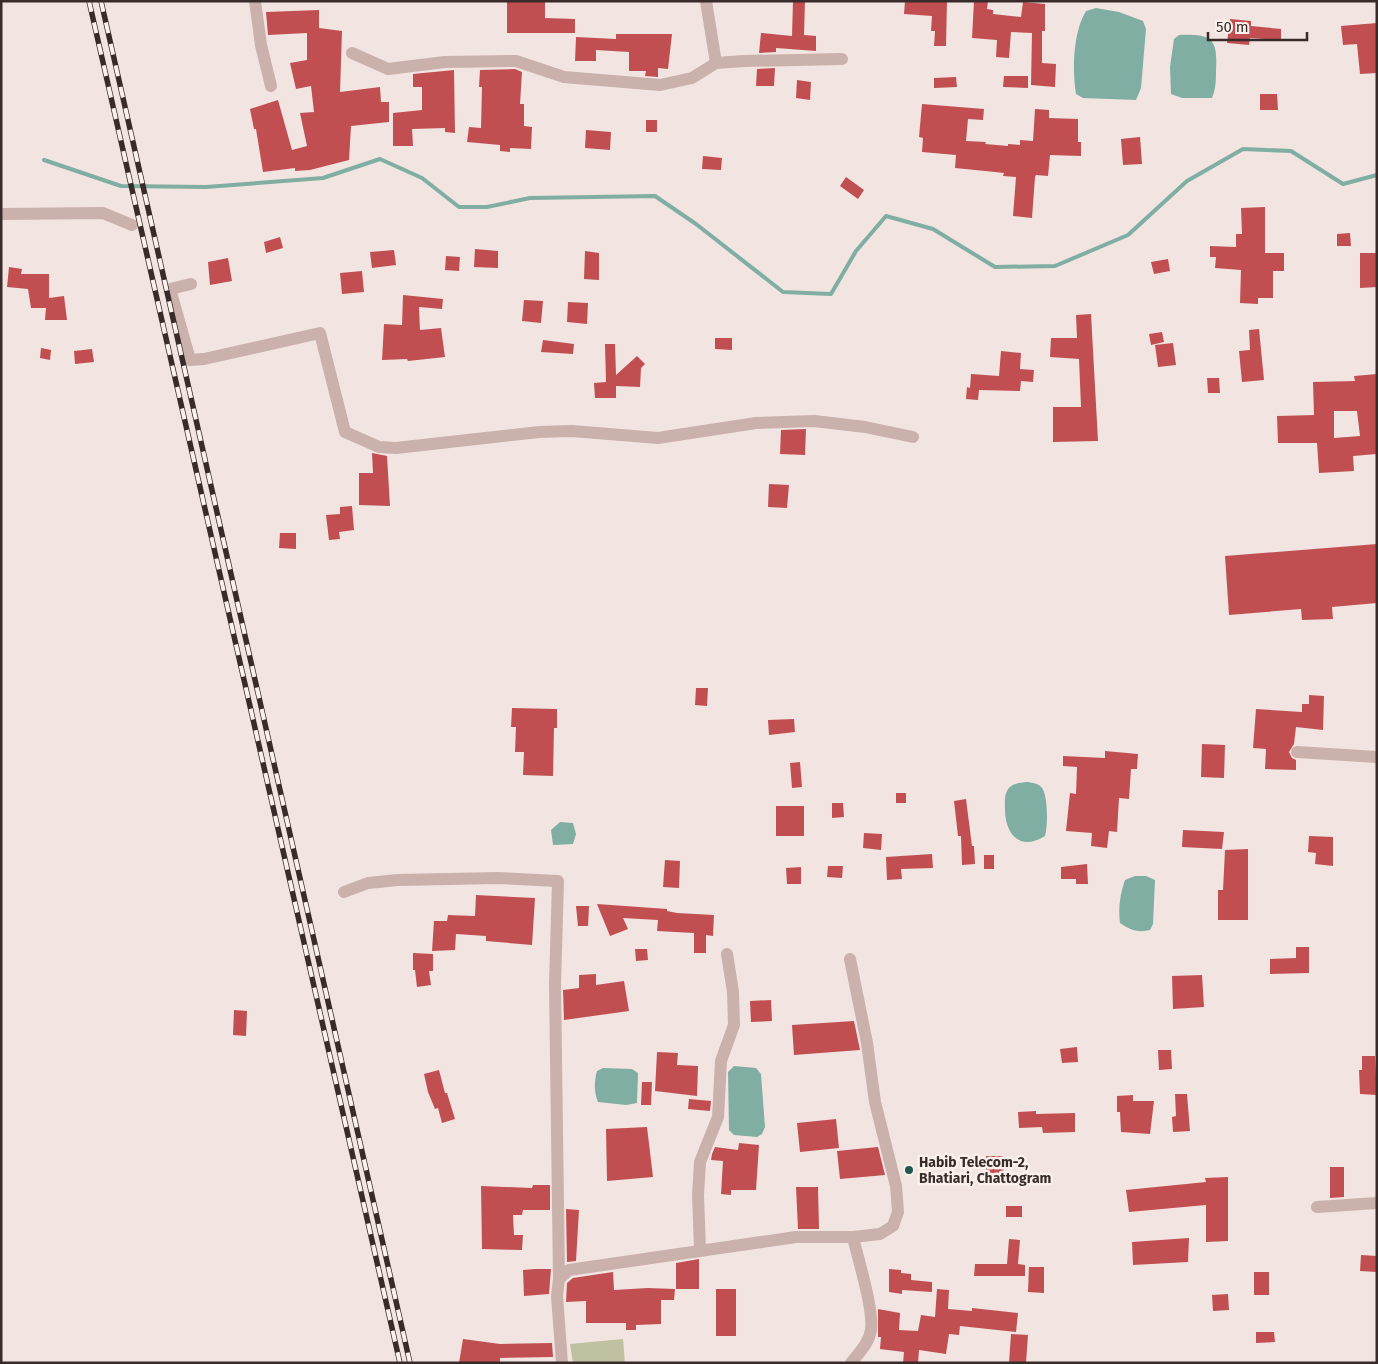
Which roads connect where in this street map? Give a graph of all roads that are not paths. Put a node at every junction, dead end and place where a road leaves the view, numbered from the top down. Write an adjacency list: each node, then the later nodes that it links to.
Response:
1 (255, 1): 6 (street)
2 (706, 1): 5 (street)
3 (352, 53): 5 (street)
4 (842, 59): 5 (street)
5 (716, 63)
6 (271, 86)
7 (1, 214): 8 (street)
8 (132, 225)
9 (191, 284): 10 (street)
10 (913, 437)
11 (1297, 752): 12 (street)
12 (1377, 757)
13 (344, 892): 20 (street)
14 (728, 954): 19 (street)
15 (850, 959): 18 (street)
16 (1377, 1203): 17 (street)
17 (1317, 1207)
18 (853, 1237): 19 (street); 22 (street)
19 (700, 1250): 20 (street)
20 (559, 1279): 21 (street)
21 (562, 1363)
22 (851, 1363)

